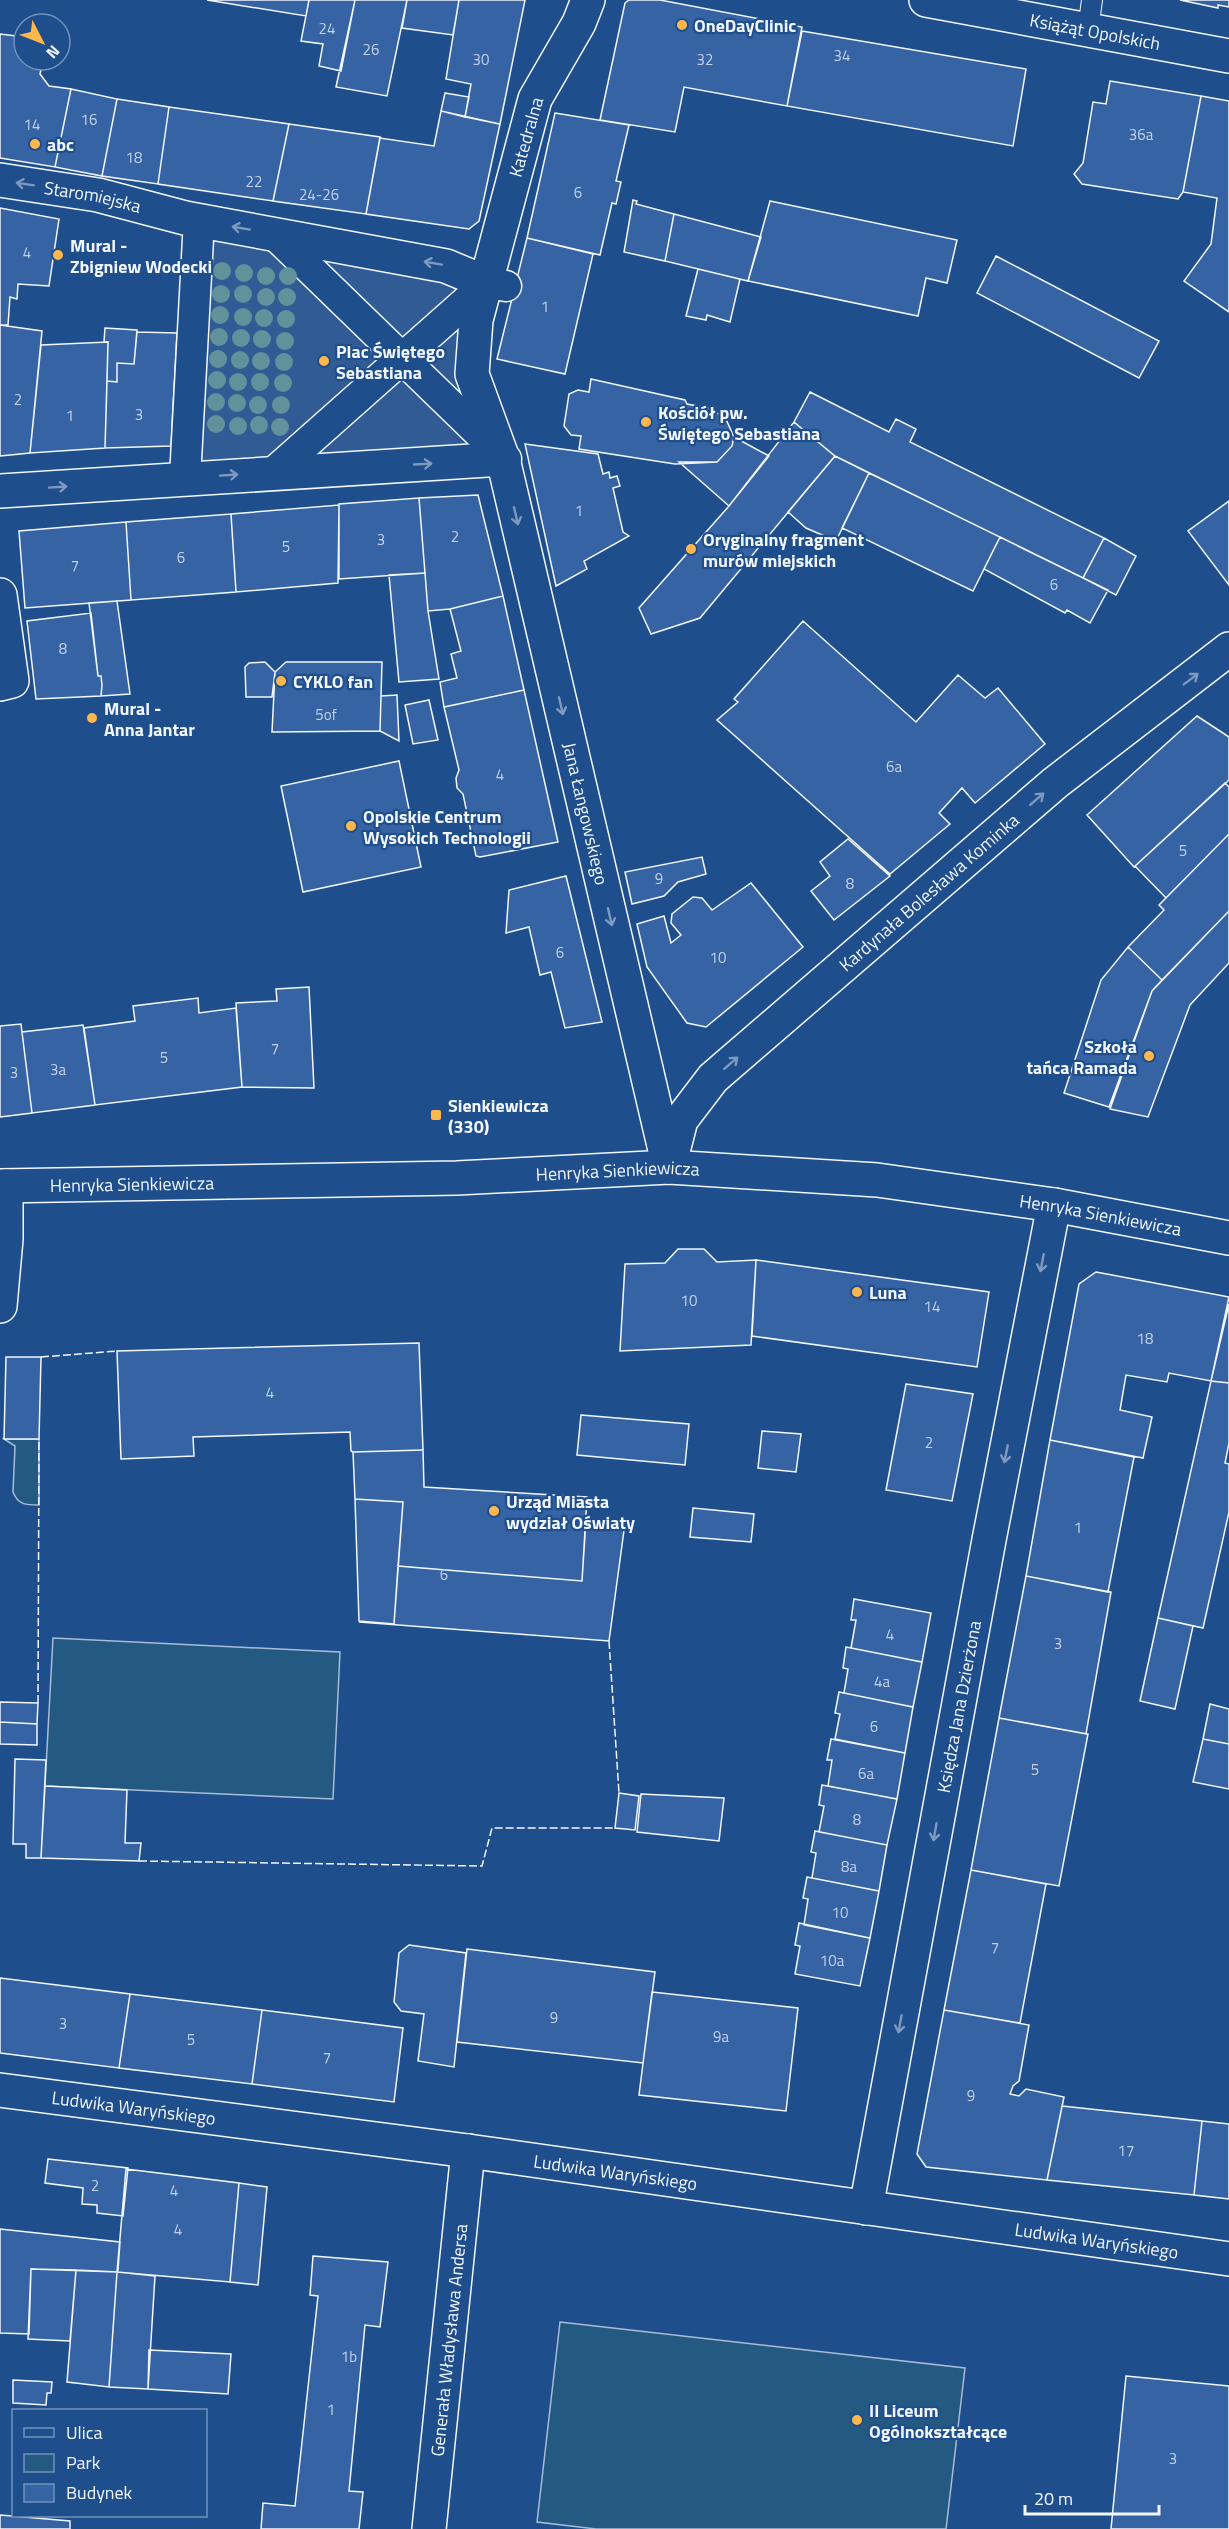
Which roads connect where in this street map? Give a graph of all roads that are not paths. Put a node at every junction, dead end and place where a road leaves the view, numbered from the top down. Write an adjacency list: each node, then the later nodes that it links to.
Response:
1 (588, 0): 8 (street, Katedralna)
2 (926, 0): 3 (street, Książąt Opolskich)
3 (1090, 15): 4 (street, Książąt Opolskich)
4 (1229, 56)
5 (0, 180): 6 (street, Staromiejska, one-way to 5)
6 (192, 219): 7 (street, one-way to 6); 12 (street)
7 (274, 234): 8 (street, one-way to 7); 9 (street)
8 (497, 284): 9 (street); 10 (street)
9 (401, 360): 10 (street); 11 (street)
10 (508, 459): 11 (street, one-way to 10); 17 (street, Jana Łangowskiego, one-way to 17)
11 (274, 472): 12 (street, one-way to 11)
12 (178, 478): 13 (street, one-way to 12)
13 (0, 491)
14 (0, 595): 16 (street)
15 (1229, 649): 18 (street, Kardynała Bolesława Kominka, one-way to 15)
16 (0, 684)
17 (653, 1098): 18 (street); 19 (street, Jana Łangowskiego)
18 (691, 1106): 19 (street, Kardynała Bolesława Kominka)
19 (669, 1167): 20 (street, Henryka Sienkiewicza); 21 (street, Henryka Sienkiewicza)
20 (3, 1186): 23 (street)
21 (1054, 1205): 22 (street, Henryka Sienkiewicza); 26 (street, Księdza Jana Dzierżona, one-way to 26)
22 (1229, 1238)
23 (0, 1306)
24 (0, 2090): 25 (street, Ludwika Waryńskiego)
25 (468, 2151): 26 (street, Ludwika Waryńskiego); 28 (street, Generała Władysława Andersa)
26 (866, 2208): 27 (street, Ludwika Waryńskiego)
27 (1229, 2259)
28 (429, 2529)

